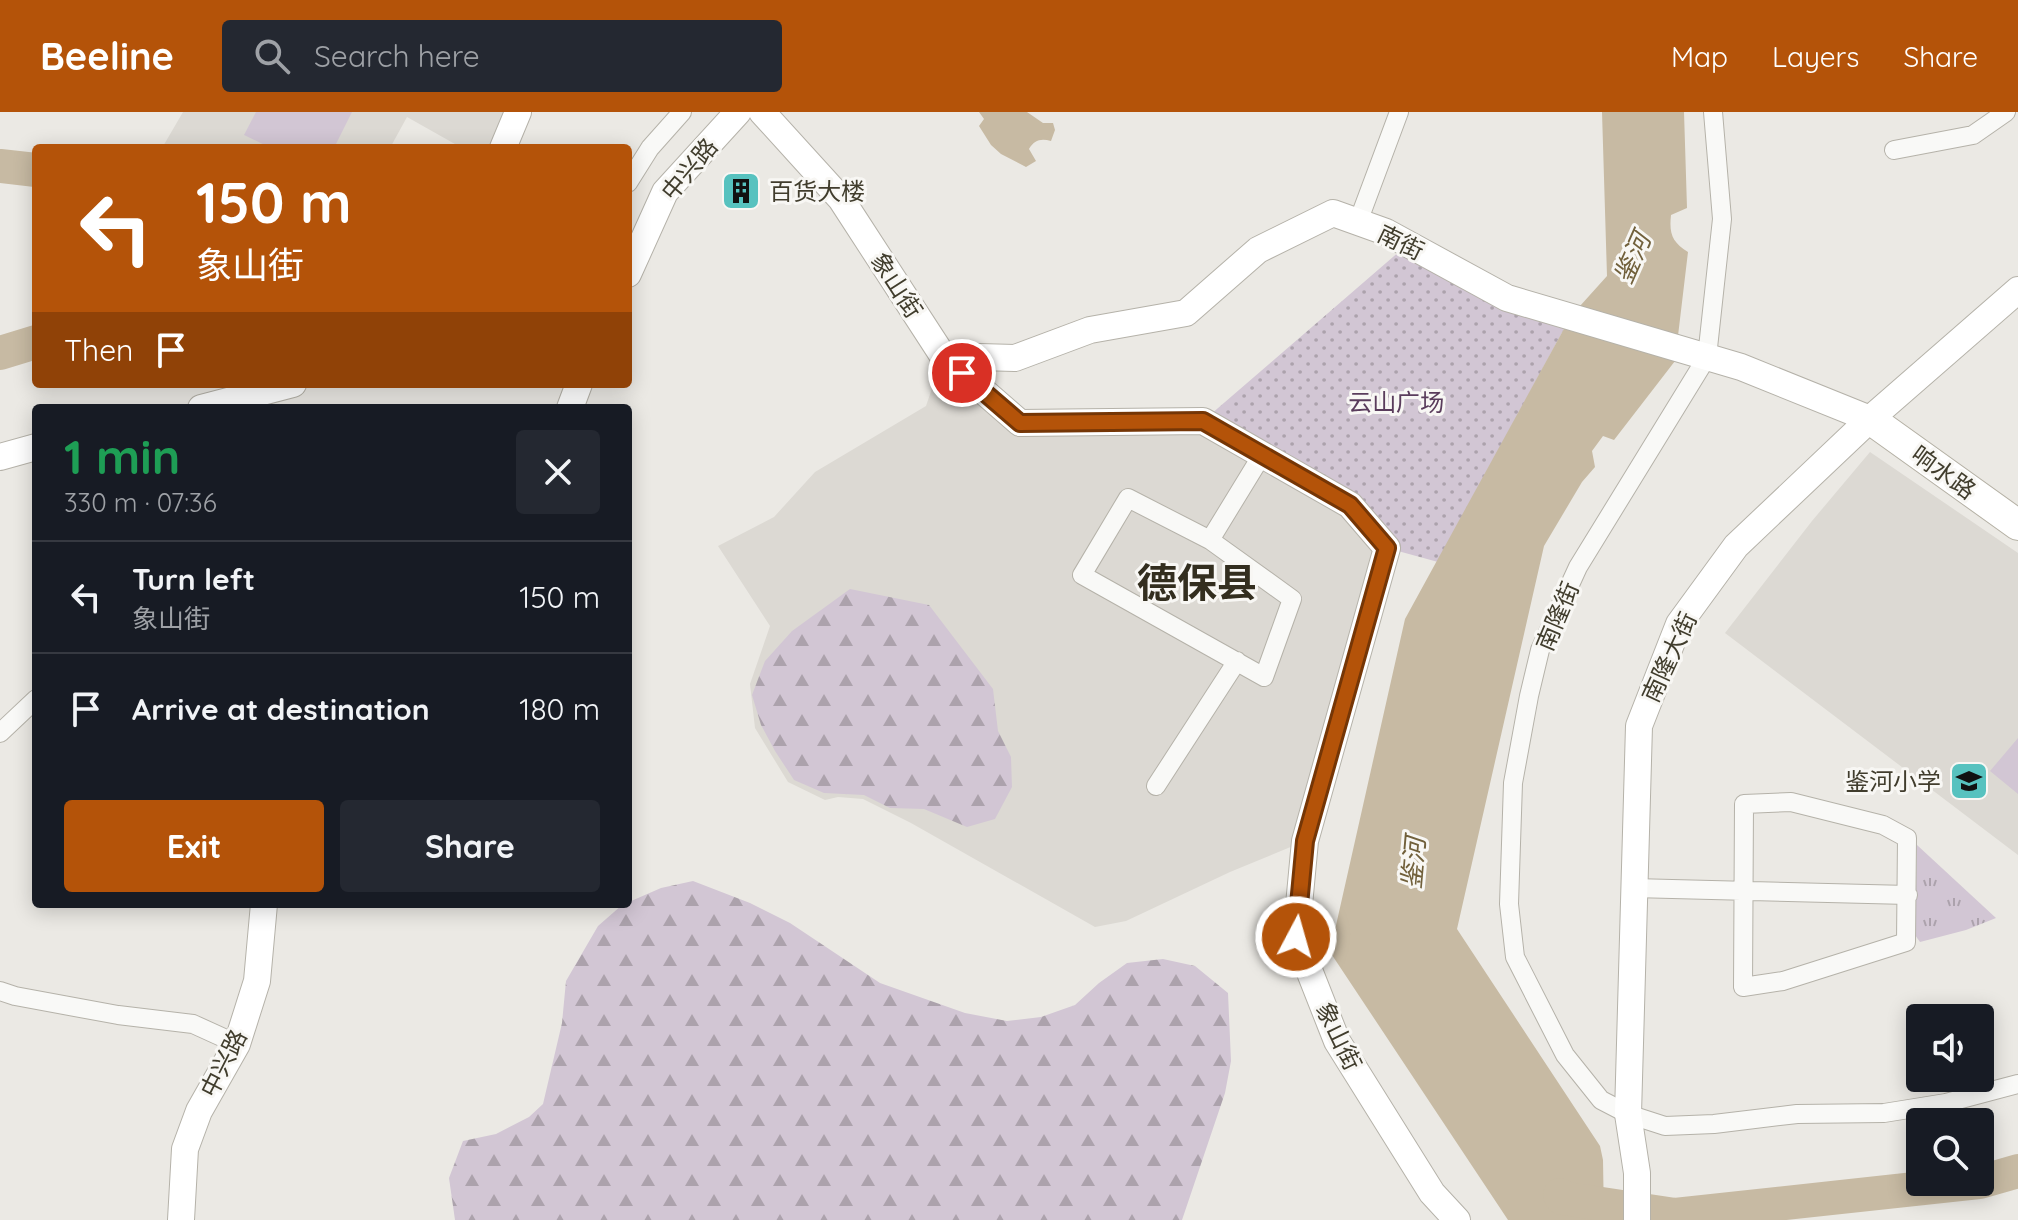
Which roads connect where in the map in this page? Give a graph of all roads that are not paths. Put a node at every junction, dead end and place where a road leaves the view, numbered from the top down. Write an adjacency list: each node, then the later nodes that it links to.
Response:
1 (518, 112): 8 (main road)
2 (682, 112): 10 (street)
3 (738, 112): 12 (main road, 中兴路)
4 (762, 112): 14 (main road, 象山街)
5 (1399, 112): 11 (street)
6 (1713, 112): 15 (street, 南隆街)
7 (2006, 112): 9 (street)
8 (505, 144)
9 (1894, 150)
10 (632, 177)
11 (1358, 222): 14 (main road, 南街); 15 (main road, 南街)
12 (632, 265)
13 (2018, 290): 18 (main road, 南隆大街)
14 (943, 356): 20 (main road, 象山街)
15 (1707, 357): 18 (main road, 南街); 35 (street, 南隆街)
16 (278, 388): 17 (main road)
17 (216, 404)
18 (1870, 419): 22 (main road, 响水路); 28 (main road, 南隆大街)
19 (32, 448): 21 (main road)
20 (1262, 455): 23 (street); 38 (main road, 象山街)
21 (0, 457)
22 (2018, 525)
23 (1210, 540): 24 (street); 24 (street)
24 (1237, 661): 27 (street)
25 (32, 703): 26 (street)
26 (0, 733)
27 (1156, 786)
28 (1633, 888): 29 (street); 35 (main road, 南隆大街)
29 (1743, 889): 30 (street); 30 (street); 30 (street)
30 (1908, 895)
31 (264, 908): 33 (main road, 中兴路)
32 (0, 991): 33 (street)
33 (237, 1044): 37 (main road, 中兴路)
34 (2018, 1084): 35 (street)
35 (1624, 1111): 36 (main road, 南隆大街)
36 (1632, 1173): 39 (main road); 40 (main road)
37 (181, 1220)
38 (1457, 1220)
39 (1626, 1220)
40 (1637, 1220)

